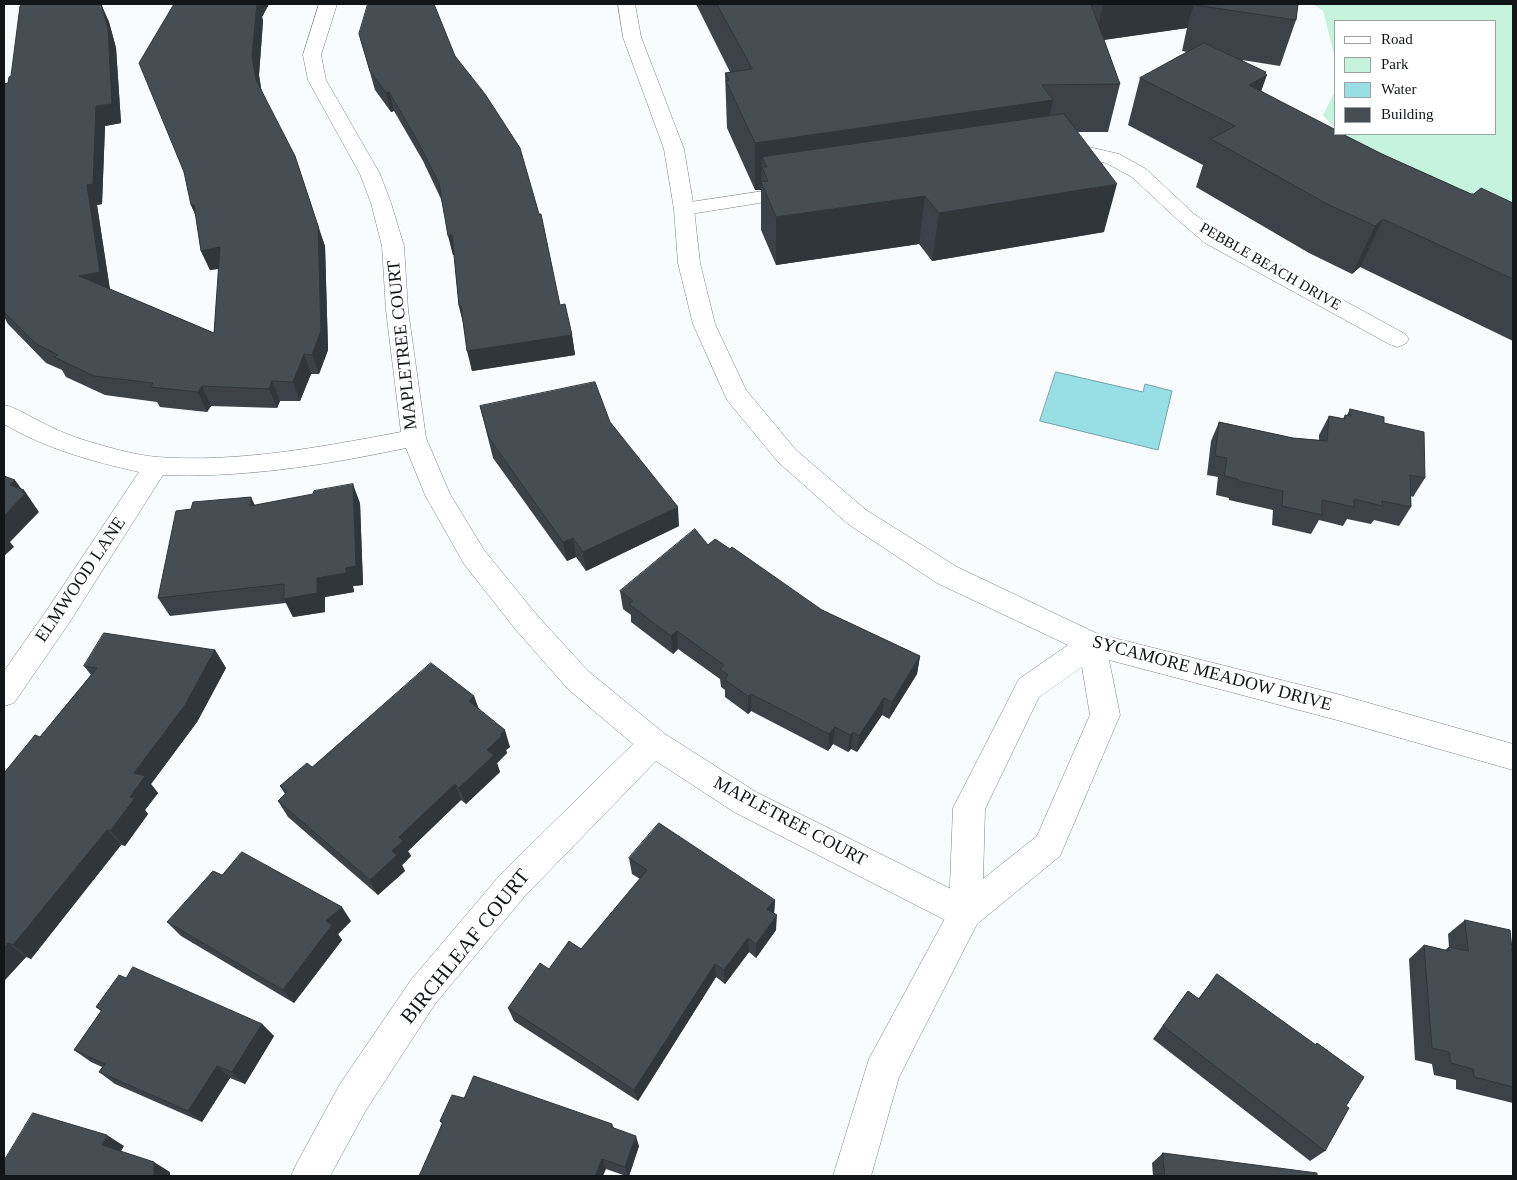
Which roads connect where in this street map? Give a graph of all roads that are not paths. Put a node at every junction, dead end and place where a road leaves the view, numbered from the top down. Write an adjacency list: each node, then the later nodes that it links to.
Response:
1 (328, 4): 8 (street, MAPLETREE COURT)
2 (626, 4): 5 (street, SYCAMORE MEADOW DRIVE)
3 (1038, 156): 6 (street, PEBBLE BEACH DRIVE)
4 (821, 188): 5 (street)
5 (684, 208): 10 (street, SYCAMORE MEADOW DRIVE)
6 (1396, 339)
7 (4, 413): 9 (street)
8 (414, 438): 9 (street); 12 (street, MAPLETREE COURT)
9 (156, 466): 11 (street, ELMWOOD LANE)
10 (1092, 644): 13 (street, SYCAMORE MEADOW DRIVE); 14 (street); 14 (street)
11 (4, 694)
12 (654, 743): 14 (street, MAPLETREE COURT); 15 (street, BIRCHLEAF COURT)
13 (1513, 757)
14 (965, 913): 16 (street)
15 (310, 1176)
16 (852, 1176)

